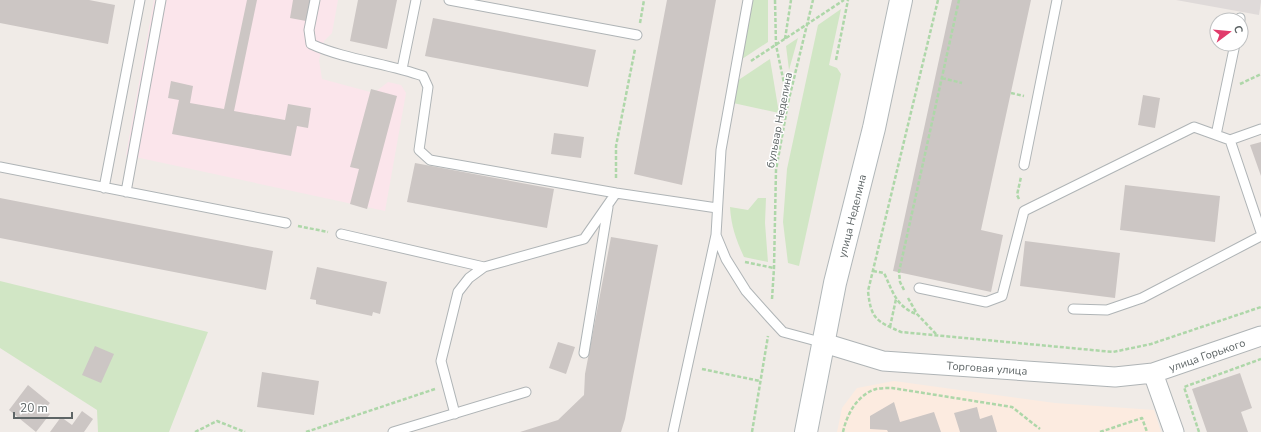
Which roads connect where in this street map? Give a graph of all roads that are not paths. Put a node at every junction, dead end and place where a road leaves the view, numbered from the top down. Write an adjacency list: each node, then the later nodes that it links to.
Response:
1 (140, 0): 17 (lane)
2 (161, 0): 18 (lane)
3 (314, 0): 11 (lane)
4 (416, 0): 11 (lane)
5 (449, 0): 9 (lane)
6 (748, 0): 21 (lane)
7 (901, 0): 31 (main road, улица Неделина)
8 (1057, 0): 15 (lane)
9 (637, 35)
10 (1233, 52): 13 (lane)
11 (402, 69): 19 (lane)
12 (1261, 129): 14 (lane)
13 (1216, 135): 14 (lane); 28 (lane)
14 (1230, 140): 23 (lane)
15 (1024, 165)
16 (0, 167): 17 (lane)
17 (104, 188): 18 (lane)
18 (126, 192): 22 (lane)
19 (616, 193): 20 (lane); 21 (lane)
20 (609, 203): 27 (lane); 32 (lane)
21 (717, 208): 25 (lane)
22 (286, 224)
23 (1261, 232)
24 (341, 234): 27 (lane)
25 (716, 235): 31 (lane); 37 (lane)
26 (1261, 236): 29 (lane)
27 (484, 267): 35 (lane)
28 (919, 288)
29 (1073, 309)
30 (1261, 336): 33 (street, улица Горького)
31 (824, 343): 33 (street, Торговая улица); 38 (main road, улица Неделина)
32 (584, 353)
33 (1153, 373): 39 (street)
34 (526, 392): 35 (lane)
35 (455, 414): 36 (lane)
36 (393, 432)
37 (673, 432)
38 (806, 432)
39 (1174, 432)

